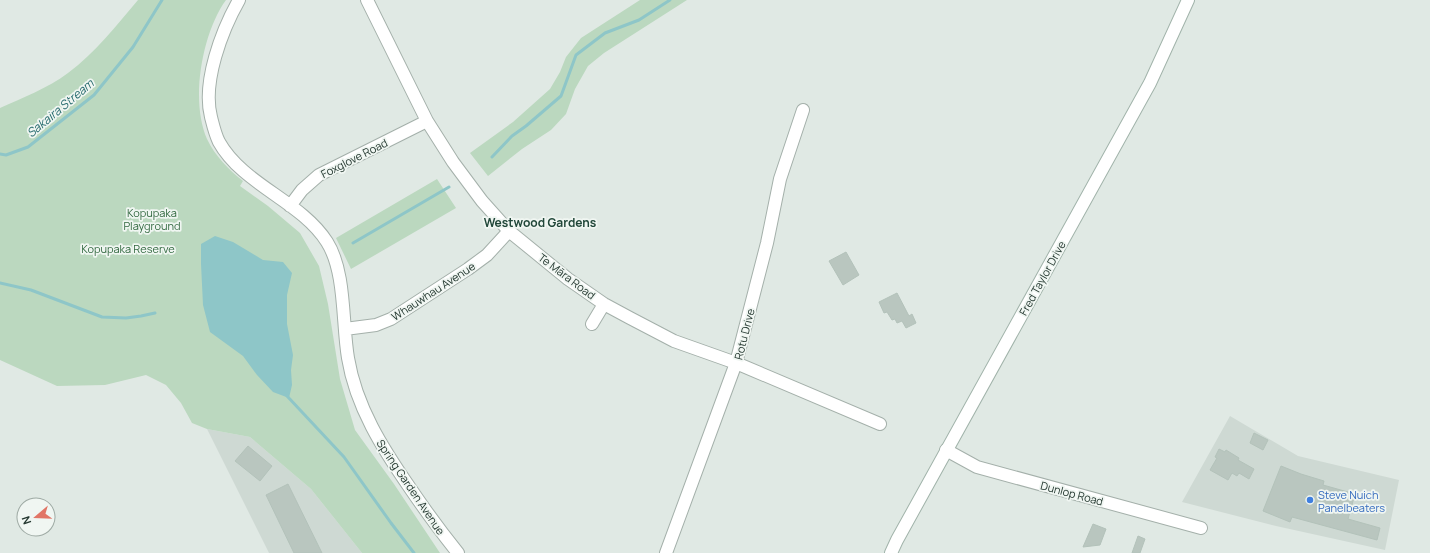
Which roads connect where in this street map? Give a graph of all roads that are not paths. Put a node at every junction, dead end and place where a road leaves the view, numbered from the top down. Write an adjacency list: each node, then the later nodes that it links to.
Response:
1 (239, 0): 6 (street, Spring Garden Avenue)
2 (367, 0): 5 (street, Te Māra Road)
3 (1188, 0): 13 (street, Fred Taylor Drive)
4 (803, 110): 11 (street, Rotu Drive)
5 (426, 121): 6 (street, Foxglove Road); 7 (street, Te Māra Road)
6 (290, 206): 10 (street, Spring Garden Avenue)
7 (509, 231): 8 (street, Te Māra Road); 10 (street, Whauwhau Avenue)
8 (604, 304): 9 (street); 11 (street, Te Māra Road)
9 (592, 324)
10 (345, 328): 15 (street, Spring Garden Avenue)
11 (736, 363): 12 (street, Te Māra Road); 16 (street, Rotu Drive)
12 (880, 424)
13 (946, 450): 14 (street, Dunlop Road); 17 (street, Fred Taylor Drive)
14 (1201, 528)
15 (458, 553)
16 (666, 553)
17 (890, 553)

